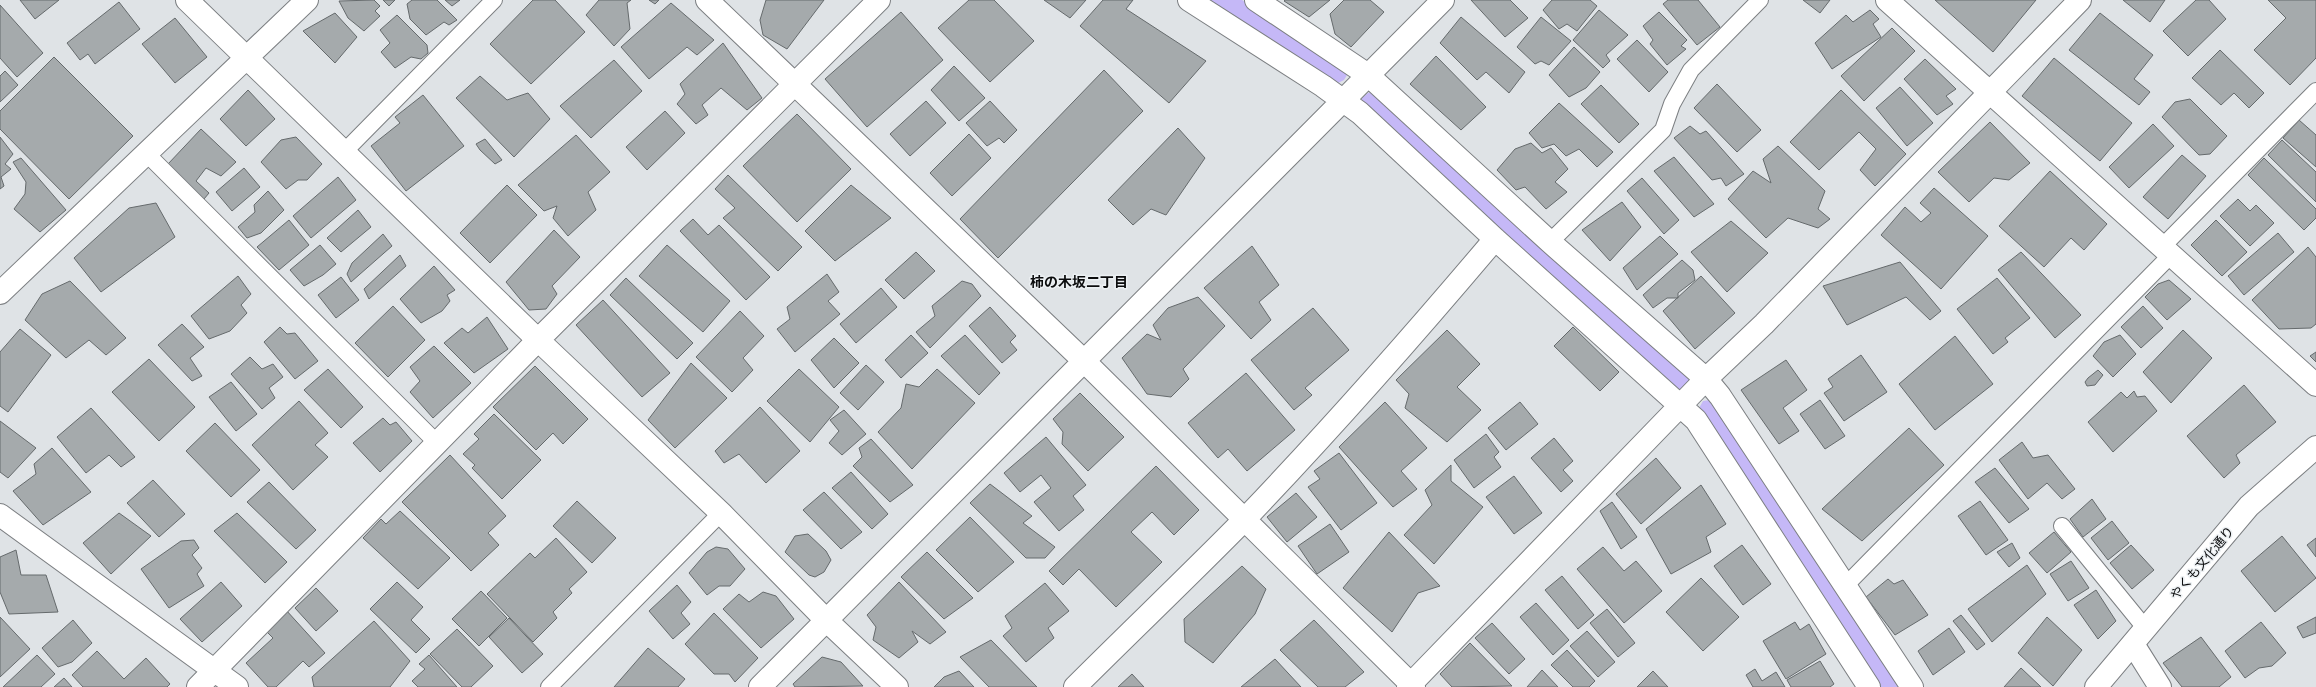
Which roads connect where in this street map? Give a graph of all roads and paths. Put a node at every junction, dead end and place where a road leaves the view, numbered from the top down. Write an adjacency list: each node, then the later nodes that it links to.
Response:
1 (187, 0): 12 (street)
2 (306, 0): 12 (street)
3 (494, 0): 18 (lane)
4 (706, 0): 14 (street)
5 (879, 0): 14 (street)
6 (1189, 0): 17 (street)
7 (1256, 0): 13 (street)
8 (1443, 0): 13 (street)
9 (1760, 0): 21 (lane)
10 (1887, 0): 16 (street)
11 (2080, 0): 16 (street)
12 (246, 58): 18 (street); 19 (street)
13 (1368, 75): 17 (street); 21 (street)
14 (794, 85): 24 (street); 25 (street)
15 (2316, 91): 22 (lane)
16 (1991, 93): 22 (street); 26 (street)
17 (1343, 100): 20 (street); 25 (street)
18 (344, 152): 24 (street)
19 (147, 154): 23 (street); 29 (lane)
20 (1495, 239): 28 (street); 33 (street)
21 (1550, 242): 26 (street)
22 (2167, 250): 27 (street); 35 (lane)
23 (0, 293)
24 (538, 340): 29 (street); 31 (street)
25 (1084, 361): 33 (street); 36 (street)
26 (1706, 379): 28 (street); 35 (street)
27 (2316, 385)
28 (1681, 406): 39 (street); 46 (street)
29 (437, 443): 38 (street)
30 (2316, 447): 37 (street, やくも文化通り)
31 (721, 513): 36 (street); 42 (lane)
32 (0, 515): 38 (street)
33 (1243, 520): 39 (street); 45 (street)
34 (2062, 526): 37 (lane)
35 (1845, 586): 47 (street)
36 (826, 620): 43 (street); 44 (street)
37 (2140, 636): 48 (street, やくも文化通り); 49 (street)
38 (213, 671): 40 (street); 41 (street)
39 (1411, 686)
40 (198, 687)
41 (237, 687)
42 (549, 687)
43 (760, 687)
44 (898, 687)
45 (1075, 687)
46 (1869, 687)
47 (1912, 687)
48 (2096, 687)
49 (2160, 687)

